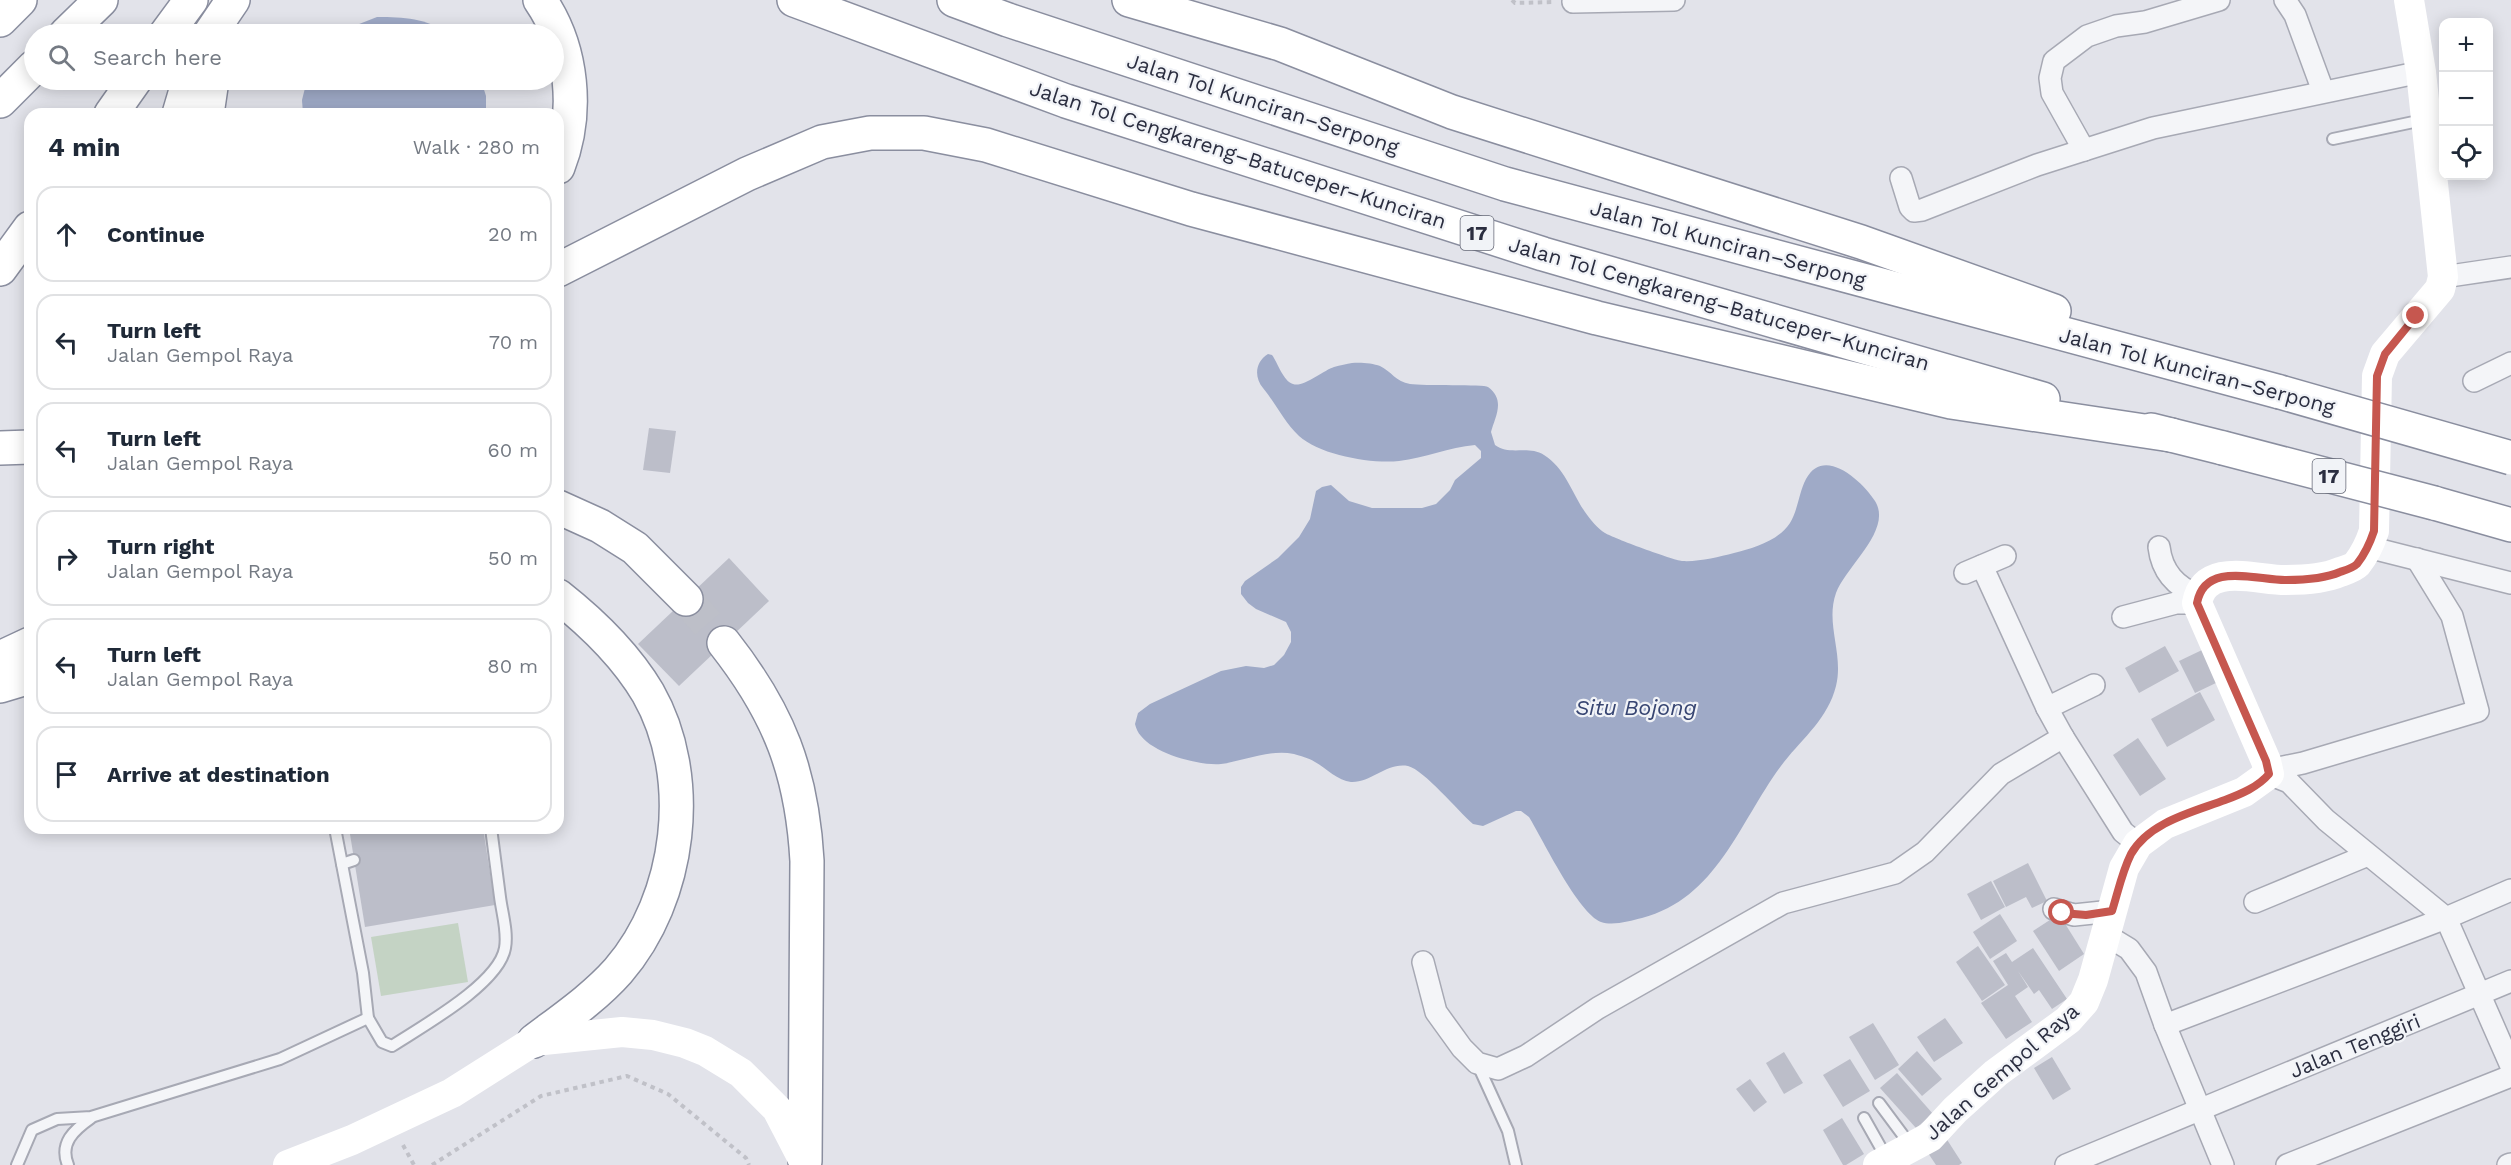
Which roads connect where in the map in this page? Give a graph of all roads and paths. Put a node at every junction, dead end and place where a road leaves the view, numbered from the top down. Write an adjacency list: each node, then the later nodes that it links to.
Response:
1 (20, 0): 16 (highway)
2 (101, 0): 17 (highway)
3 (191, 0): 18 (highway)
4 (233, 0): 19 (highway)
5 (249, 0): 20 (highway)
6 (540, 0): 21 (highway)
7 (794, 0): 48 (highway, Jalan Tol Cengkareng–Batuceper–Kunciran / 17)
8 (954, 0): 47 (highway, Jalan Tol Kunciran–Serpong)
9 (1129, 0): 47 (highway)
10 (1512, 0): 15 (path)
11 (1674, 0): 15 (street)
12 (2219, 0): 36 (street)
13 (2285, 0): 28 (street)
14 (2409, 0): 23 (street)
15 (1573, 2)
16 (0, 20)
17 (76, 24)
18 (173, 24)
19 (217, 24)
20 (235, 24)
21 (552, 24)
22 (564, 59): 35 (highway)
23 (2421, 72): 28 (street); 33 (street)
24 (24, 77): 29 (highway)
25 (128, 90): 30 (highway)
26 (186, 90): 31 (highway)
27 (211, 90): 32 (highway)
28 (2323, 91): 36 (street)
29 (0, 101)
30 (115, 108)
31 (181, 108)
32 (208, 108)
33 (2426, 120): 34 (lane); 43 (street)
34 (2333, 139)
35 (564, 148)
36 (2084, 150): 37 (street)
37 (1901, 178)
38 (697, 200): 40 (highway); 44 (highway); 48 (highway)
39 (24, 236): 41 (highway)
40 (564, 267)
41 (0, 269)
42 (2509, 272): 43 (street)
43 (2443, 277): 55 (street)
44 (564, 287)
45 (2511, 363): 46 (street)
46 (2474, 381)
47 (2279, 392): 51 (highway, Jalan Tol Kunciran–Serpong, bridge)
48 (2170, 435): 53 (highway, 17, bridge)
49 (24, 447): 50 (highway)
50 (0, 448)
51 (2511, 458)
52 (564, 510): 59 (highway)
53 (2511, 525)
54 (2159, 547): 60 (street)
55 (2368, 547): 57 (street); 60 (street)
56 (2005, 556): 69 (street)
57 (2417, 559): 58 (street); 71 (street)
58 (2511, 583)
59 (686, 599)
60 (2198, 600): 62 (street); 71 (street)
61 (564, 602): 88 (highway)
62 (2123, 617)
63 (724, 643): 97 (highway)
64 (24, 647): 65 (highway)
65 (0, 658)
66 (24, 679): 68 (highway)
67 (2094, 685): 69 (street)
68 (0, 686)
69 (2047, 708): 70 (street)
70 (2063, 737): 74 (street); 89 (street)
71 (2269, 772): 74 (street, Jalan Gempol Raya); 75 (street)
72 (336, 834): 77 (lane)
73 (492, 834): 86 (lane)
74 (2138, 844): 82 (street, Jalan Gempol Raya)
75 (2368, 855): 79 (street); 81 (street)
76 (354, 860): 77 (lane)
77 (342, 864): 86 (lane)
78 (2511, 890): 81 (street)
79 (2255, 902)
80 (2054, 909): 82 (street)
81 (2446, 918): 85 (street); 87 (street)
82 (2109, 923): 87 (street); 96 (street, Jalan Gempol Raya)
83 (1423, 962): 89 (street)
84 (2511, 981): 85 (street, Jalan Tenggiri)
85 (2481, 994): 90 (street); 93 (street, Jalan Tenggiri)
86 (368, 1018): 94 (lane)
87 (2165, 1025): 93 (street)
88 (534, 1041): 97 (street); 100 (street)
89 (1477, 1063): 103 (lane)
90 (2511, 1066)
91 (2511, 1076): 106 (street)
92 (1879, 1103): 96 (lane)
93 (2199, 1109): 104 (street, Jalan Tenggiri); 105 (street)
94 (91, 1118): 98 (lane); 99 (lane)
95 (1864, 1118): 96 (lane)
96 (1893, 1158)
97 (806, 1163)
98 (16, 1165)
99 (68, 1165)
100 (288, 1165)
101 (432, 1165): 102 (path)
102 (749, 1165)
103 (1516, 1165)
104 (2066, 1165)
105 (2223, 1165)
106 (2287, 1165)

